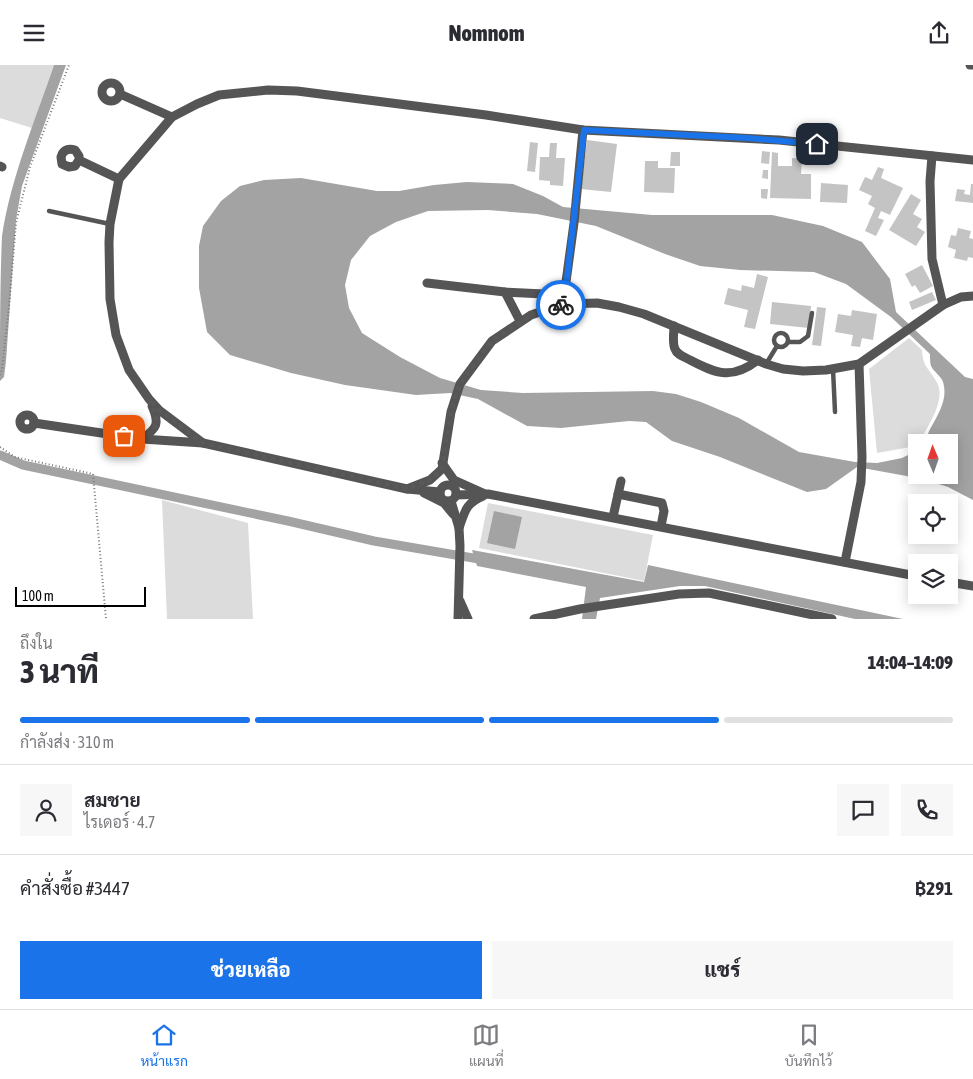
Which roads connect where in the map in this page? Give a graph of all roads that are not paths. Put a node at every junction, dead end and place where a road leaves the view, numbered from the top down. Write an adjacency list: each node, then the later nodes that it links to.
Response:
1 (120, 94): 2 (street)
2 (172, 117): 3 (street); 7 (street)
3 (584, 130): 4 (street); 13 (street)
4 (932, 156): 6 (street); 14 (street)
5 (79, 159): 7 (street)
6 (973, 160)
7 (119, 179): 9 (street)
8 (50, 211): 9 (lane)
9 (110, 224): 23 (street)
10 (427, 283): 11 (street)
11 (505, 292): 13 (street); 16 (street)
12 (973, 295): 14 (street)
13 (564, 299): 16 (street); 17 (street)
14 (943, 305): 21 (street)
15 (812, 313): 18 (lane)
16 (520, 321): 28 (street)
17 (674, 326): 20 (street); 20 (street)
18 (788, 342): 19 (lane); 19 (lane)
19 (777, 346): 20 (lane)
20 (762, 362): 22 (street)
21 (859, 363): 22 (street); 39 (street)
22 (833, 369): 24 (lane)
23 (149, 399): 26 (street); 27 (street)
24 (835, 412)
25 (34, 423): 26 (street)
26 (142, 439): 27 (street)
27 (203, 443): 30 (street)
28 (442, 466): 30 (street); 31 (street); 33 (street)
29 (621, 481): 34 (street)
30 (407, 489): 32 (street)
31 (442, 489): 32 (street); 35 (street); 35 (street)
32 (418, 490): 37 (street)
33 (487, 494): 35 (street); 36 (street); 37 (street)
34 (618, 495): 36 (street); 38 (street)
35 (454, 498): 37 (street)
36 (613, 517): 38 (street)
37 (458, 525): 43 (street)
38 (661, 526): 39 (street)
39 (845, 562): 40 (street)
40 (908, 574)
41 (958, 584): 42 (street)
42 (973, 586)
43 (458, 598): 44 (street); 45 (street)
44 (458, 619)
45 (468, 619)
46 (534, 619): 47 (street)
47 (832, 619)

